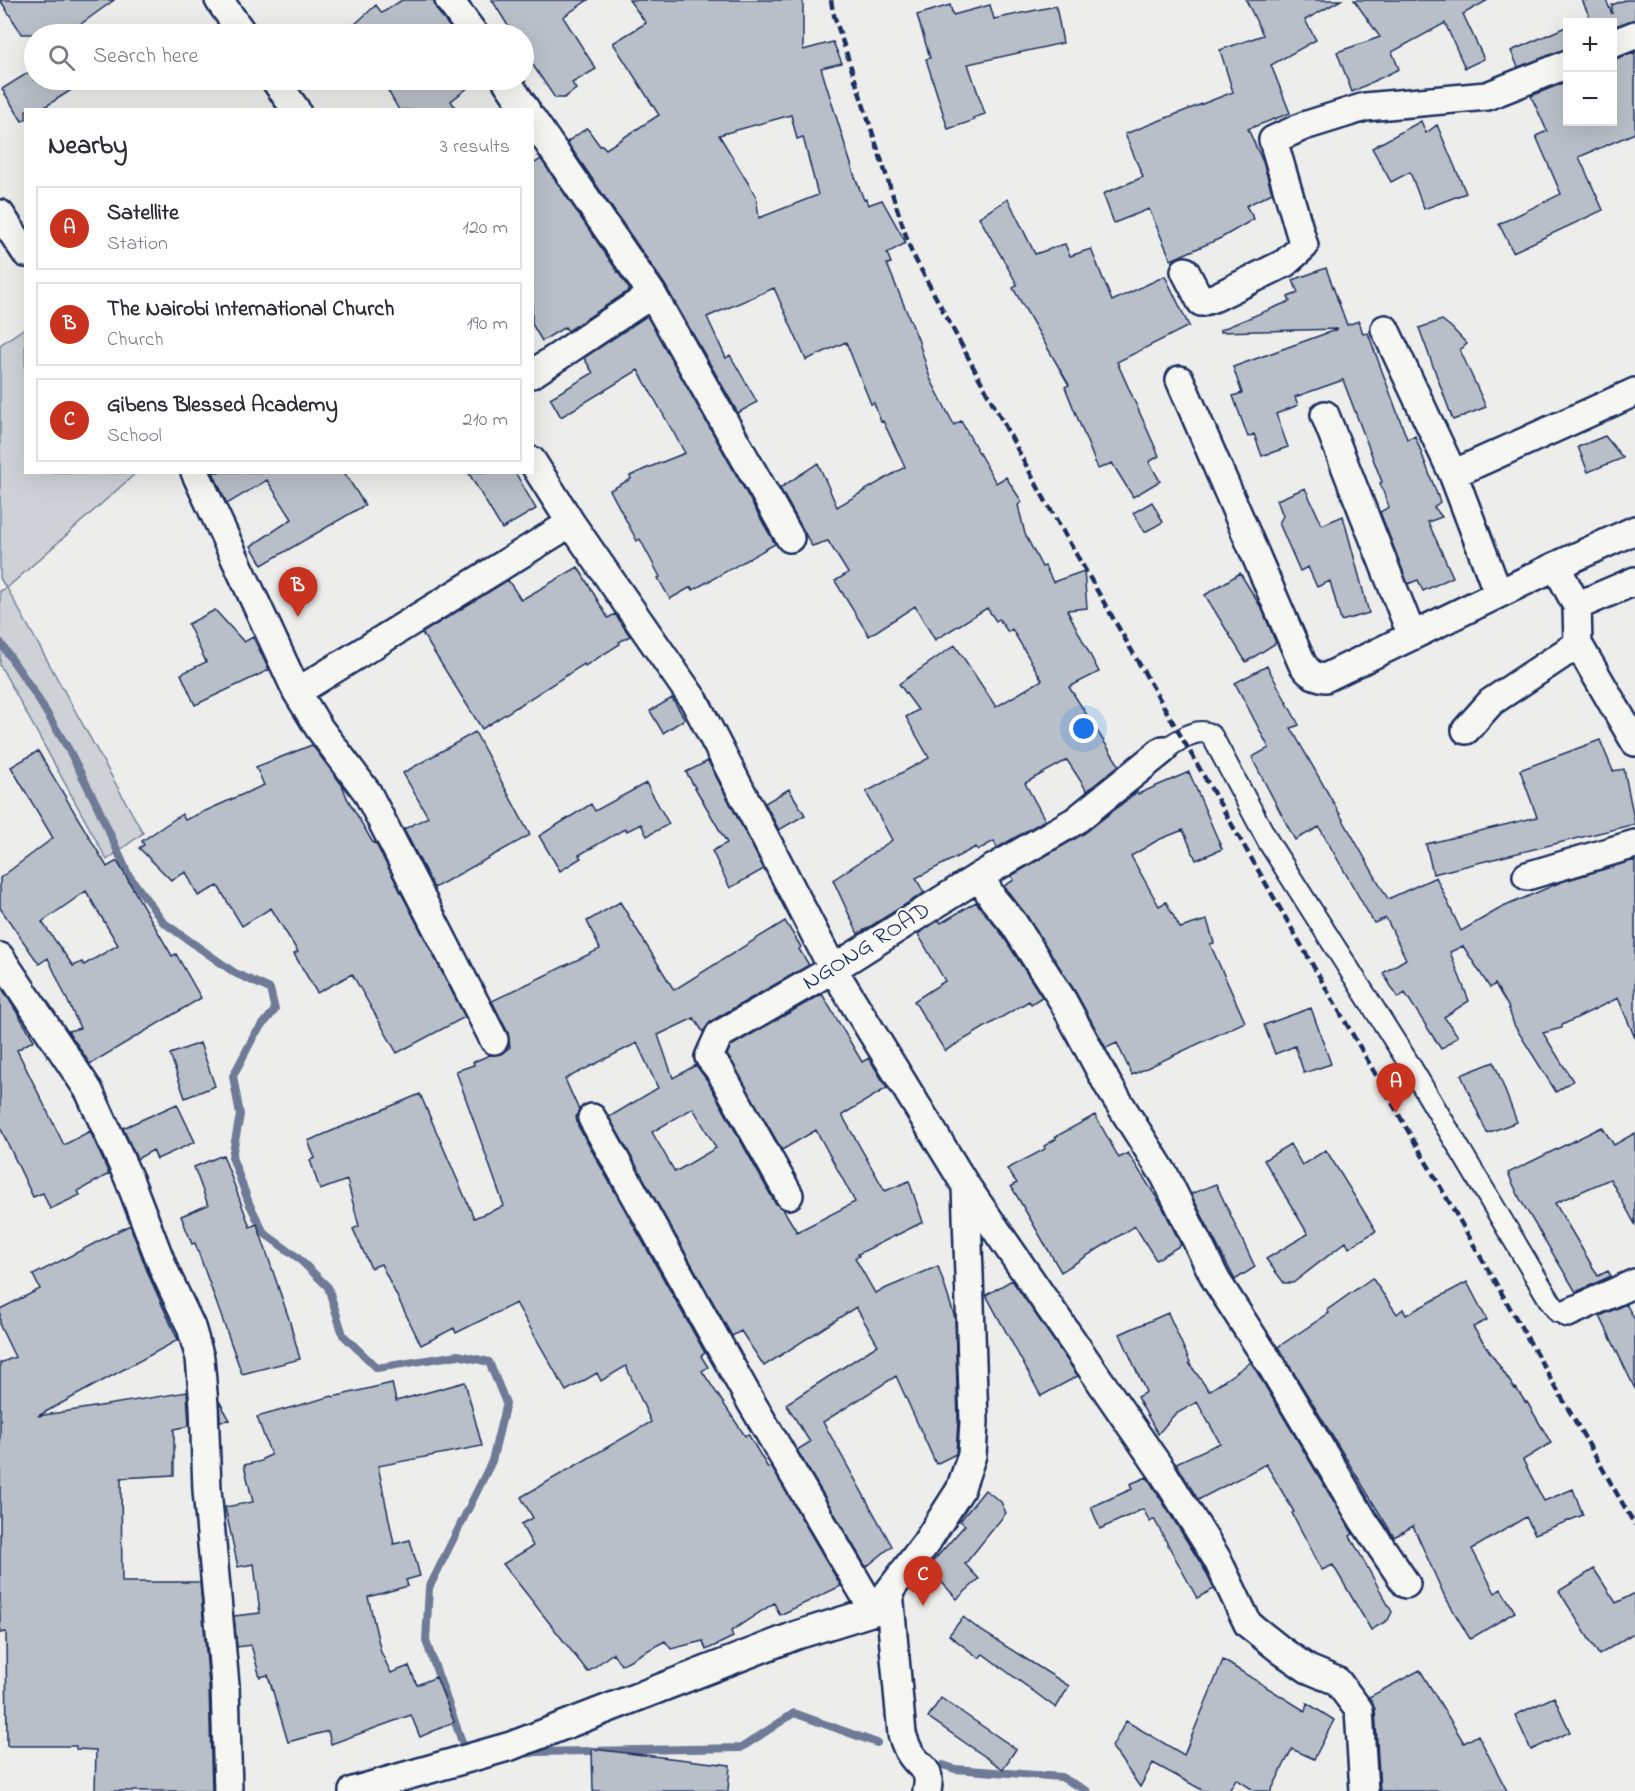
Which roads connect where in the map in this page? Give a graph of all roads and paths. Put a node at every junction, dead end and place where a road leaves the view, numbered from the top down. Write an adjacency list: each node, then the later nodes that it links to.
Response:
1 (219, 0): 3 (street)
2 (449, 0): 4 (street)
3 (236, 24)
4 (467, 24)
5 (1635, 35): 6 (street)
6 (1617, 42)
7 (1563, 66): 15 (street)
8 (282, 90): 10 (street)
9 (513, 90): 11 (street)
10 (296, 108)
11 (525, 108)
12 (534, 122): 16 (street)
13 (0, 214): 14 (street)
14 (24, 250)
15 (1185, 271)
16 (652, 294): 18 (street); 27 (street)
17 (1385, 329): 24 (street)
18 (534, 373)
19 (1180, 380): 32 (street)
20 (1635, 392): 24 (street)
21 (1325, 416): 32 (street)
22 (534, 464): 25 (street)
23 (196, 474): 34 (street)
24 (1453, 474): 30 (street)
25 (571, 524): 34 (street); 42 (street)
26 (1635, 530): 28 (street)
27 (790, 538)
28 (1556, 566): 30 (street); 31 (street)
29 (1635, 580): 31 (street)
30 (1498, 593): 32 (street)
31 (1577, 606): 33 (street)
32 (1412, 636)
33 (1578, 644): 35 (street); 36 (street)
34 (297, 692): 43 (street)
35 (1466, 730)
36 (1635, 742)
37 (1162, 750): 39 (street, NGONG ROAD); 48 (street)
38 (1635, 844): 40 (street)
39 (980, 876): 42 (street, NGONG ROAD); 49 (street)
40 (1527, 876)
41 (0, 957): 51 (street)
42 (833, 969): 45 (street); 46 (street, NGONG ROAD)
43 (494, 1040)
44 (592, 1118): 50 (street)
45 (966, 1186): 50 (street); 54 (street)
46 (789, 1195)
47 (1635, 1283): 48 (street)
48 (1568, 1313)
49 (1406, 1584)
50 (881, 1601): 52 (street); 53 (street)
51 (228, 1791)
52 (353, 1791)
53 (927, 1791)
54 (1364, 1791)

